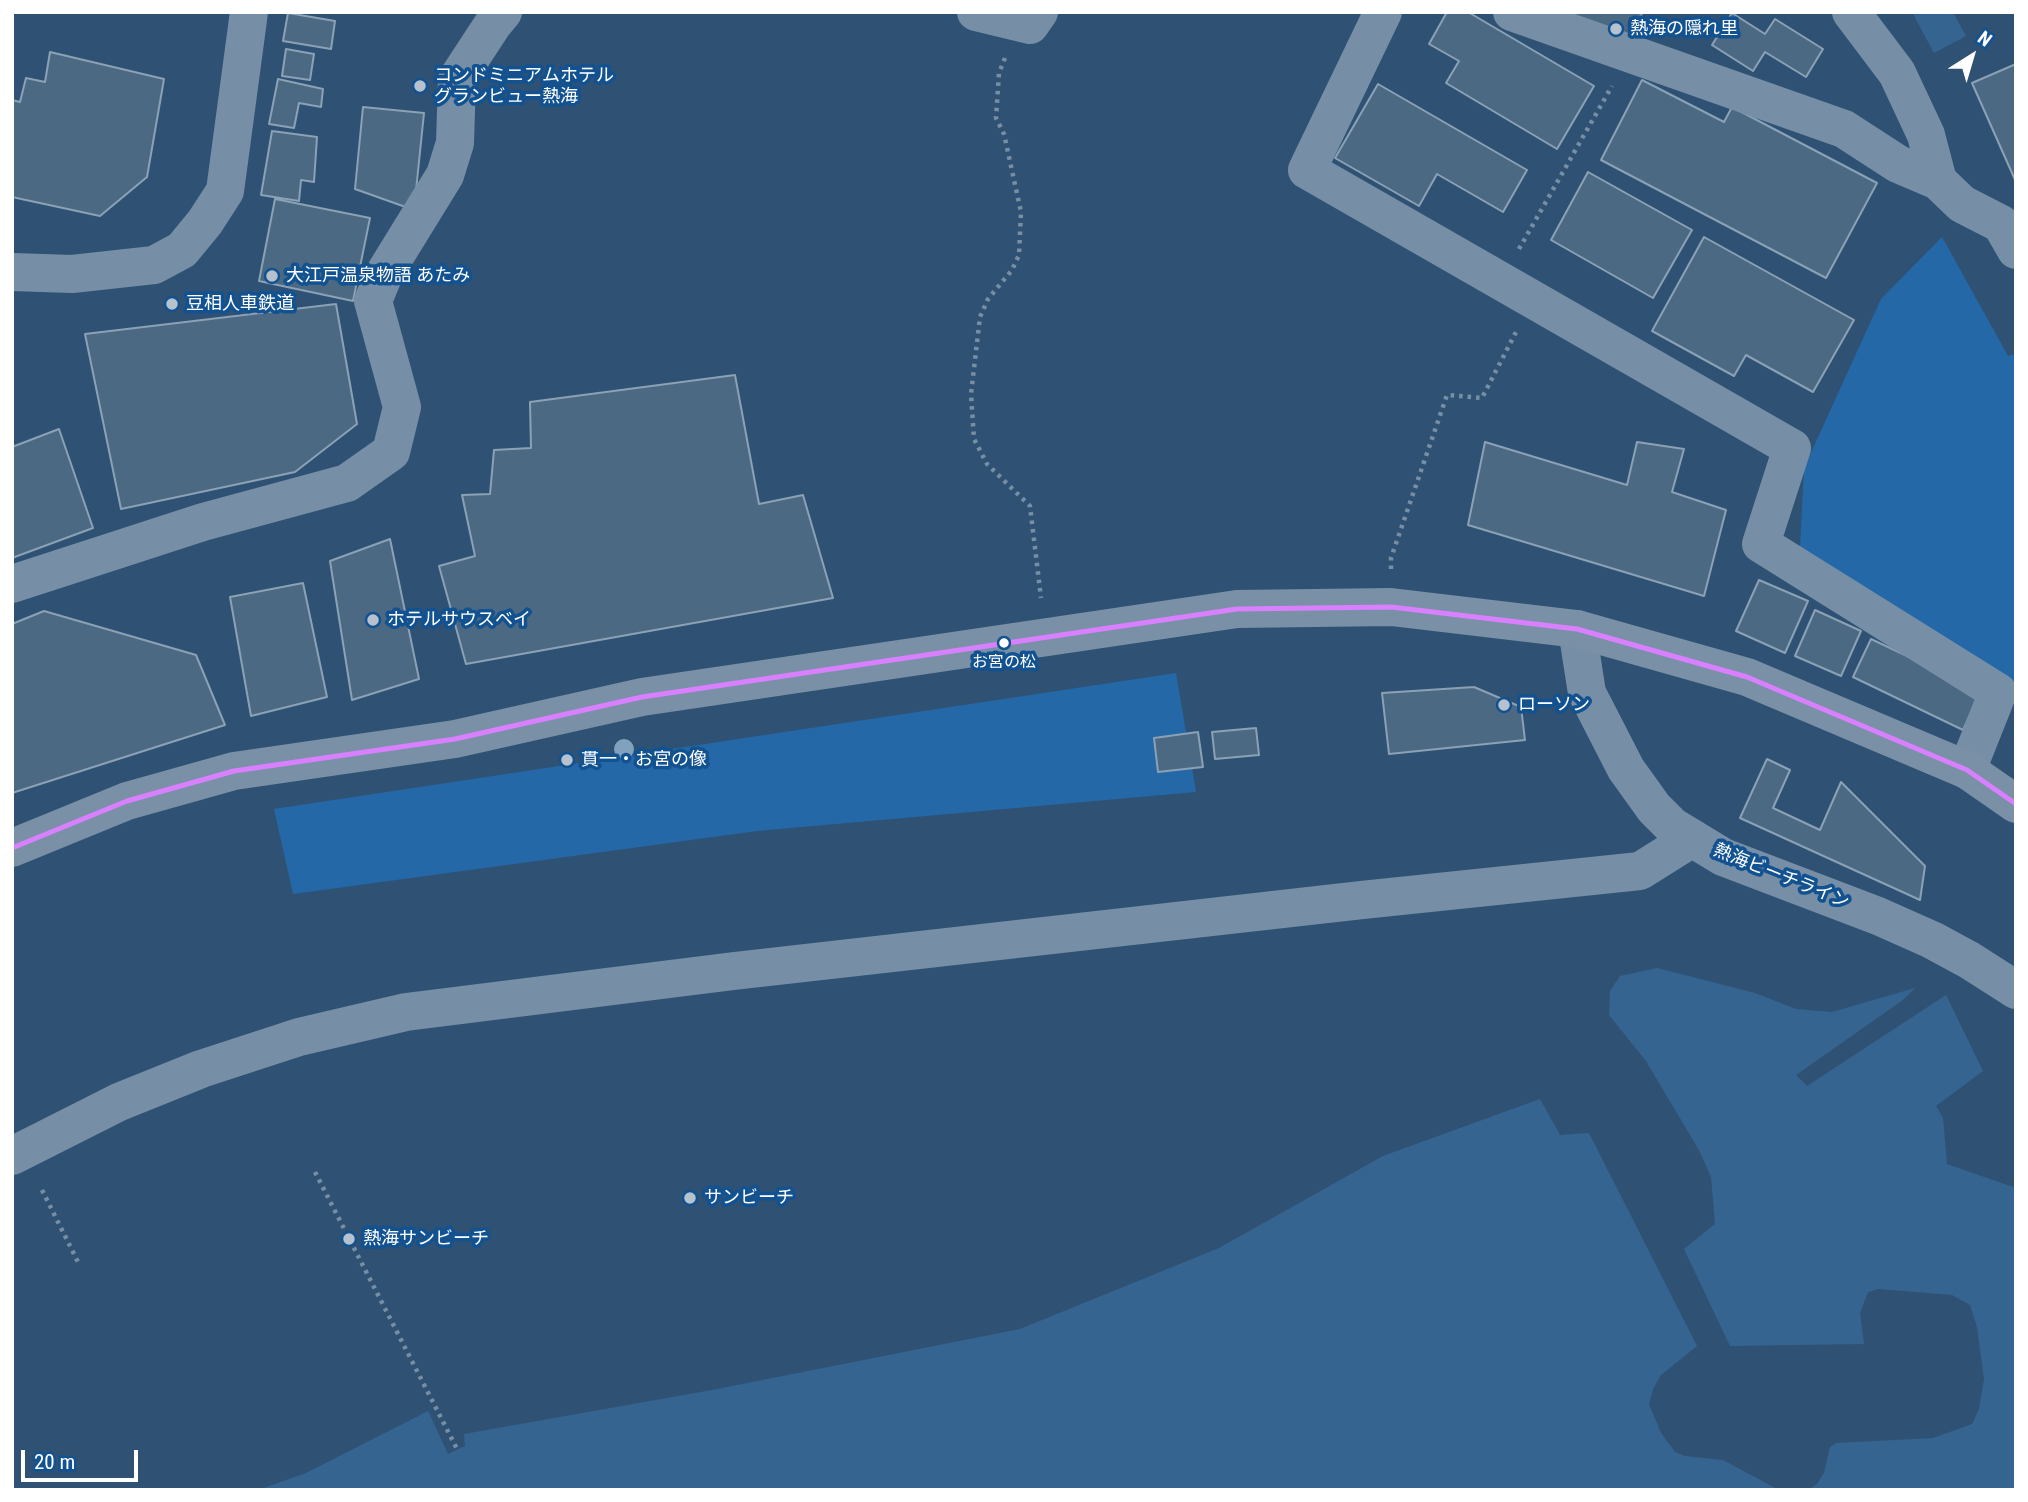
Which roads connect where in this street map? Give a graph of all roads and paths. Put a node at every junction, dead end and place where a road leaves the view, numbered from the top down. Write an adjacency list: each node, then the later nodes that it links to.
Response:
1 (249, 12): 11 (street)
2 (503, 12): 13 (street)
3 (976, 12): 7 (street)
4 (1383, 12): 12 (street)
5 (1512, 12): 8 (street)
6 (1851, 12): 9 (street)
7 (1035, 19): 14 (path)
8 (1630, 55): 9 (street); 12 (path)
9 (1938, 181): 10 (street)
10 (2016, 250)
11 (12, 272)
12 (1517, 291): 15 (path); 17 (street)
13 (12, 584)
14 (1041, 599)
15 (1391, 607): 16 (highway); 20 (highway)
16 (1577, 629): 17 (highway); 19 (street, 熱海ビーチライン)
17 (1967, 770): 18 (highway)
18 (2016, 804)
19 (1691, 839): 21 (street, 熱海ビーチライン); 22 (street)
20 (12, 848)
21 (2016, 990)
22 (12, 1156)
23 (315, 1172): 26 (path)
24 (42, 1191): 25 (path)
25 (80, 1266)
26 (457, 1449)

